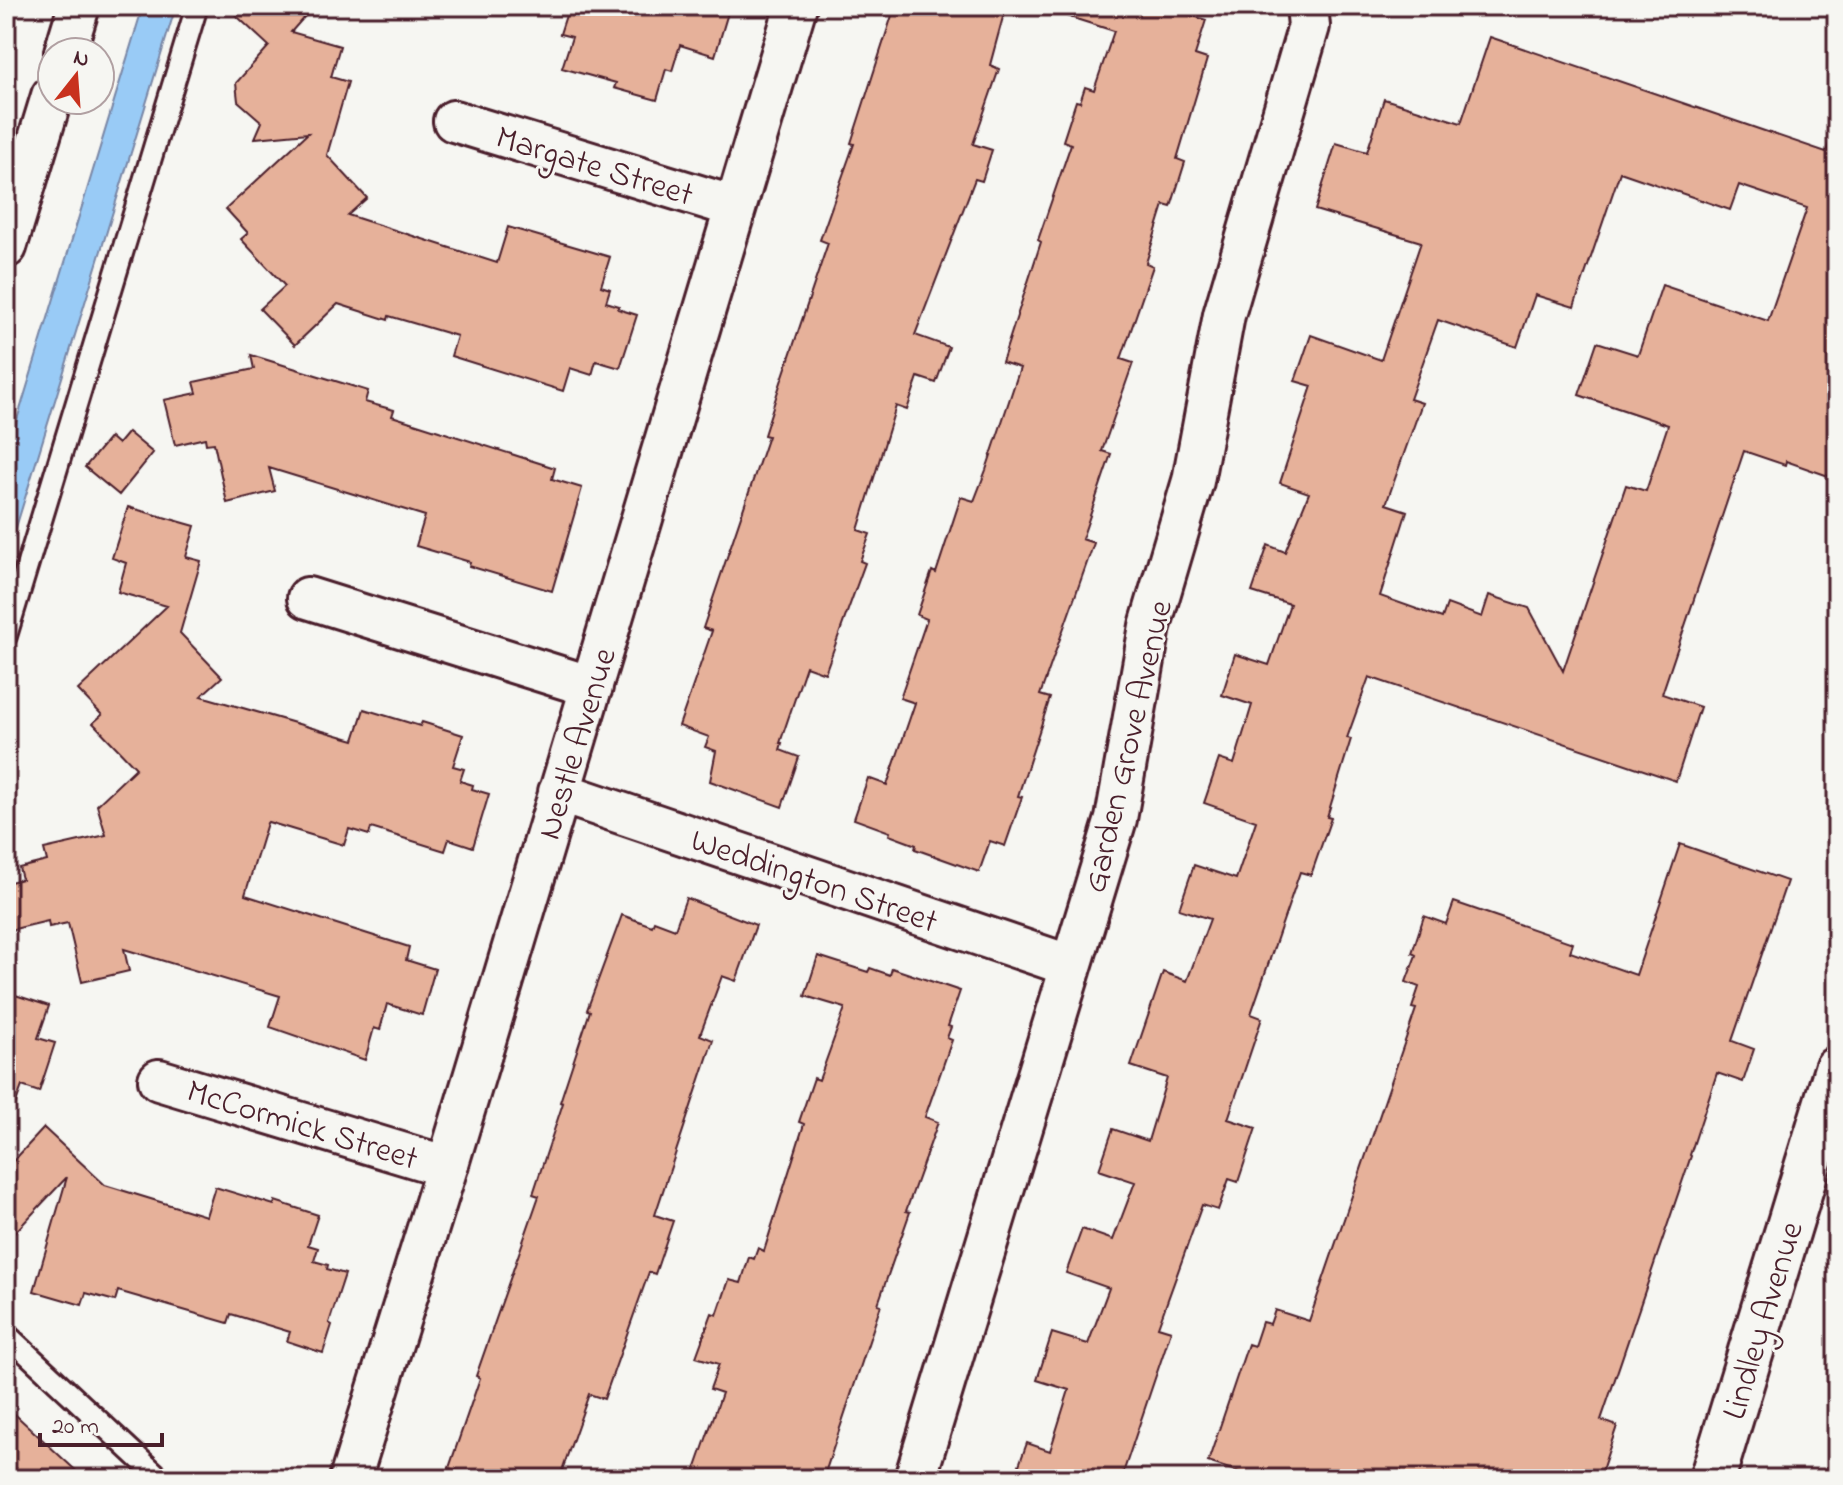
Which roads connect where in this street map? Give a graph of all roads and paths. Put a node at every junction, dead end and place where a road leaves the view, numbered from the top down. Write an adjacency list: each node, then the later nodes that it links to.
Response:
1 (79, 6): 5 (street)
2 (197, 6): 11 (lane)
3 (796, 6): 8 (street, Nestle Avenue)
4 (1307, 6): 14 (street, Garden Grove Avenue)
5 (70, 36)
6 (46, 116): 9 (street)
7 (454, 121): 8 (street, Margate Street)
8 (735, 207): 12 (street, Nestle Avenue)
9 (6, 247)
10 (308, 598): 12 (street)
11 (6, 636)
12 (592, 687): 13 (street, Nestle Avenue)
13 (559, 792): 14 (street, Weddington Street); 17 (street, Nestle Avenue)
14 (1071, 966): 21 (street, Garden Grove Avenue)
15 (1837, 1069): 22 (main road, Lindley Avenue)
16 (159, 1080): 17 (street, McCormick Street)
17 (447, 1167): 20 (street, Nestle Avenue)
18 (6, 1334): 19 (lane)
19 (161, 1479)
20 (350, 1479)
21 (915, 1479)
22 (1712, 1479)

